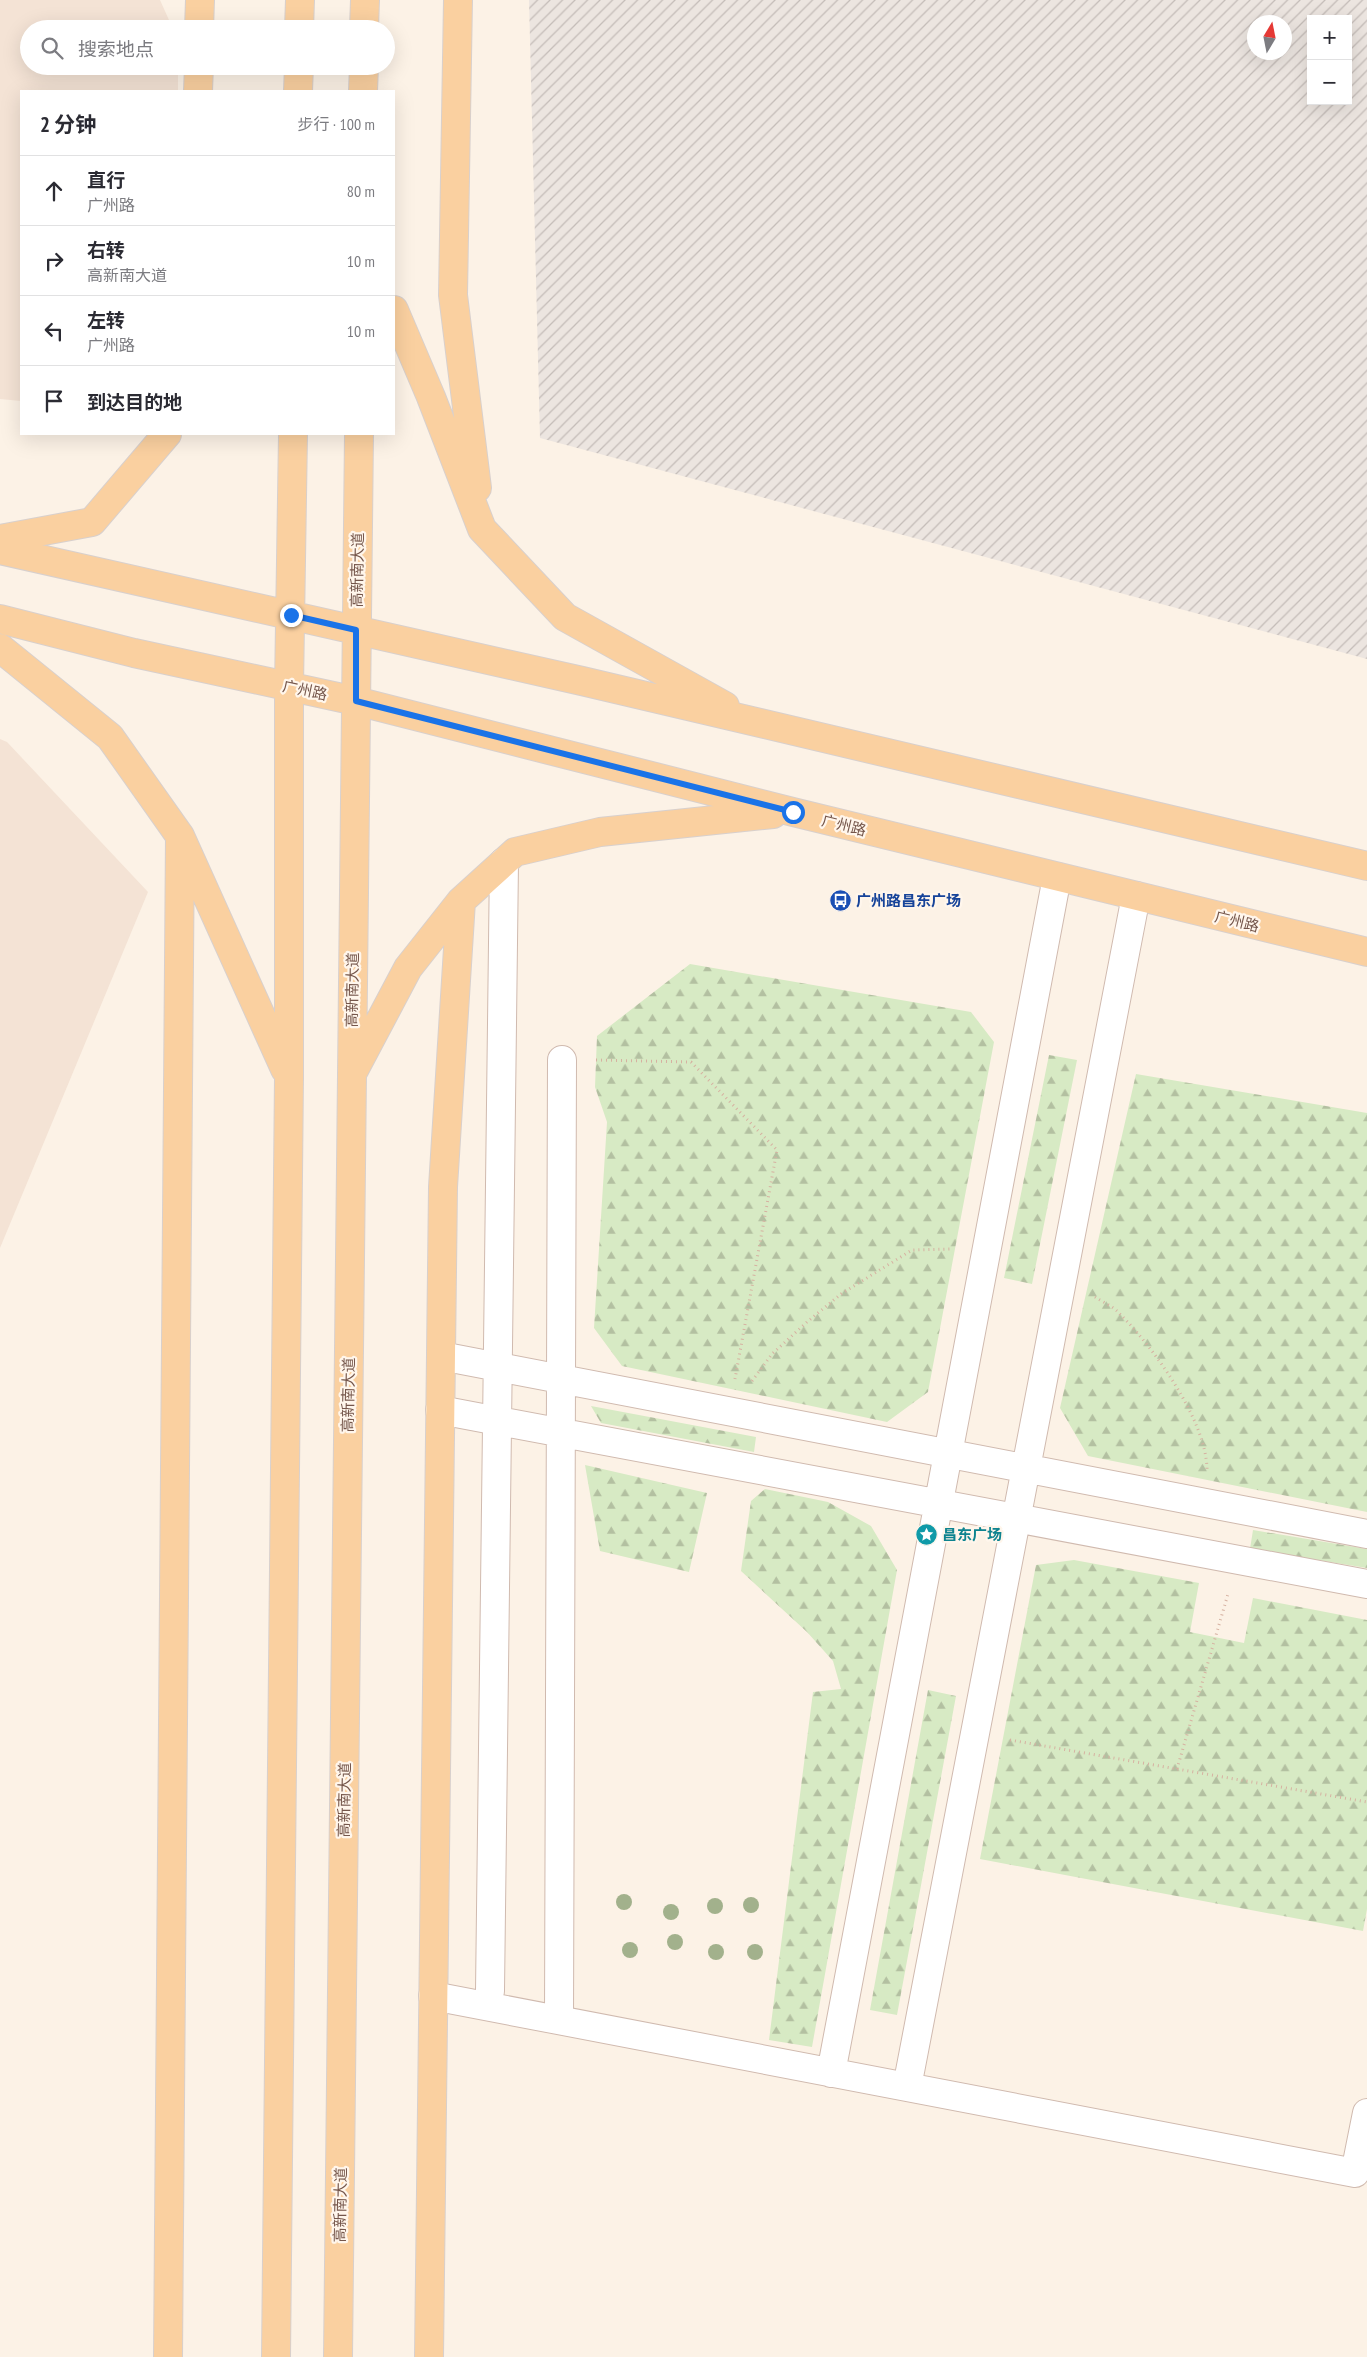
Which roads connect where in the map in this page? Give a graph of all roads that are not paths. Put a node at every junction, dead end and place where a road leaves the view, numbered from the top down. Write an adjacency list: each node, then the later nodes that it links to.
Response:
1 (200, 0): 5 (main road)
2 (300, 0): 6 (main road)
3 (364, 0): 7 (main road)
4 (458, 0): 18 (main road)
5 (199, 20)
6 (299, 20)
7 (364, 20)
8 (199, 75): 11 (main road)
9 (299, 75): 12 (main road)
10 (364, 75): 13 (main road)
11 (198, 90)
12 (298, 90)
13 (363, 90)
14 (395, 312): 18 (main road)
15 (166, 435): 19 (main road)
16 (293, 435): 21 (main road)
17 (359, 435): 23 (main road, 高新南大道)
18 (482, 529): 27 (main road)
19 (0, 539)
20 (0, 550): 21 (main road)
21 (291, 615): 23 (main road); 25 (main road)
22 (0, 619): 25 (main road, 广州路)
23 (356, 630): 26 (main road, 高新南大道); 27 (main road)
24 (0, 648): 29 (main road)
25 (289, 686): 26 (main road, 广州路); 38 (main road)
26 (356, 701): 28 (main road, 广州路); 37 (main road, 高新南大道)
27 (754, 722): 31 (main road)
28 (793, 812): 30 (main road); 32 (main road, 广州路)
29 (180, 836): 38 (main road); 57 (main road)
30 (504, 862): 34 (main road); 40 (street)
31 (1367, 866)
32 (1057, 877): 33 (main road, 广州路); 45 (street)
33 (1136, 896): 35 (main road, 广州路); 46 (street)
34 (461, 901): 37 (main road); 39 (main road)
35 (1367, 952)
36 (562, 1060): 41 (street)
37 (351, 1076): 59 (main road, 高新南大道)
38 (289, 1078): 58 (main road)
39 (441, 1356): 40 (street); 42 (main road)
40 (498, 1367): 41 (street); 43 (street)
41 (560, 1379): 44 (street); 45 (street)
42 (440, 1410): 43 (street); 52 (main road)
43 (497, 1421): 44 (street); 51 (street)
44 (560, 1433): 47 (street); 53 (street)
45 (948, 1453): 46 (street); 47 (street)
46 (1026, 1468): 48 (street); 49 (street)
47 (939, 1504): 48 (street); 54 (street)
48 (1016, 1518): 50 (street); 55 (street)
49 (1367, 1534)
50 (1367, 1584)
51 (490, 1991)
52 (433, 1996): 53 (street); 60 (main road)
53 (559, 2020): 54 (street)
54 (831, 2073): 55 (street)
55 (907, 2087): 56 (street)
56 (1367, 2112)
57 (168, 2357)
58 (276, 2357)
59 (338, 2357)
60 (429, 2357)

